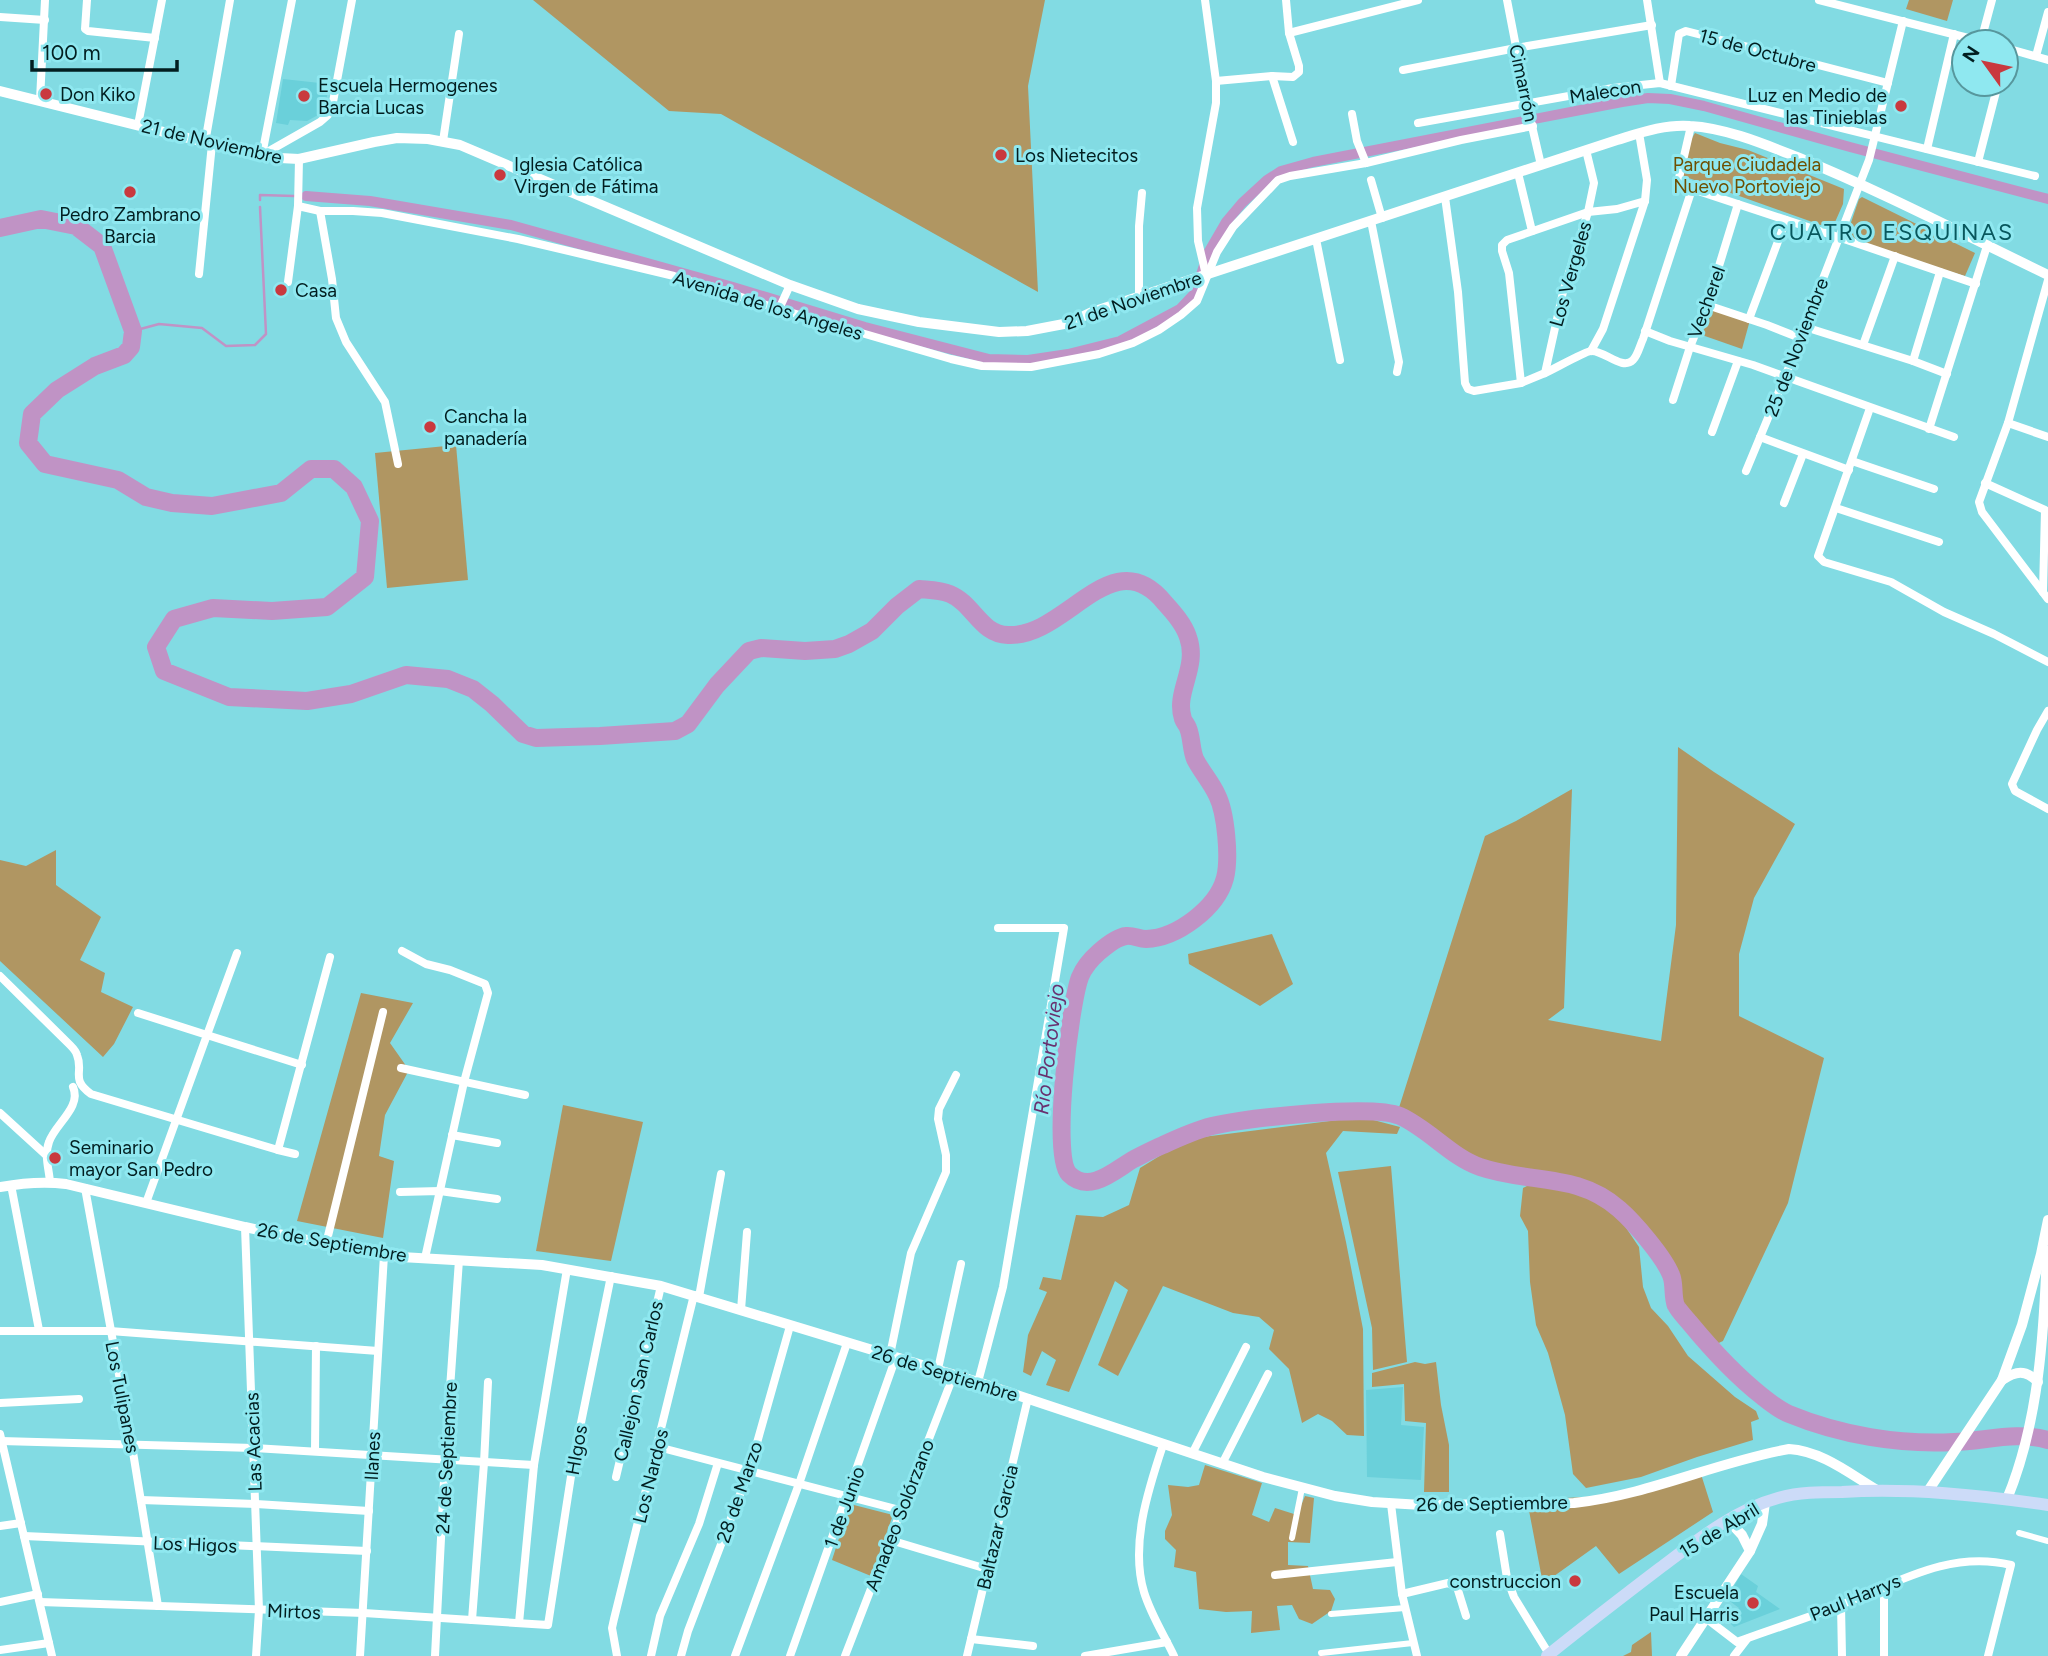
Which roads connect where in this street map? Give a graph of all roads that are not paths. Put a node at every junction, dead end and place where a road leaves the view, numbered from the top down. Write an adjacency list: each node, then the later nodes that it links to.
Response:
1 (45, 0): 17 (street)
2 (87, 0): 24 (street)
3 (162, 0): 24 (street)
4 (230, 0): 49 (street)
5 (292, 0): 52 (street)
6 (352, 0): 52 (street)
7 (1206, 0): 32 (street)
8 (1286, 0): 21 (street)
9 (1418, 0): 21 (street)
10 (1507, 0): 25 (street, Cimarrón)
11 (1647, 0): 19 (street)
12 (1819, 0): 14 (street)
13 (1992, 0): 20 (street)
14 (1850, 4): 18 (street)
15 (2048, 12): 28 (street)
16 (0, 17): 17 (street)
17 (44, 20): 38 (street)
18 (1903, 21): 22 (street); 34 (street, 25 de Noviembre)
19 (1652, 25): 25 (street); 33 (street)
20 (1986, 28)
21 (1289, 33): 31 (street)
22 (1950, 33)
23 (459, 34): 47 (street)
24 (155, 38): 43 (street)
25 (1516, 48): 30 (street); 39 (street, Cimarrón)
26 (1950, 51): 50 (street)
27 (2020, 53): 28 (street)
28 (2036, 56): 29 (street)
29 (2048, 60)
30 (1403, 70)
31 (1272, 76): 32 (street); 48 (street)
32 (1216, 81): 78 (street)
33 (1660, 83): 35 (street, Malecon); 39 (street, Malecon)
34 (1888, 83): 35 (street, 15 de Octubre); 46 (street, 25 de Noviembre)
35 (1671, 86): 46 (street, Malecon)
36 (0, 91): 38 (street, 21 de Noviembre)
37 (1994, 98): 55 (street)
38 (40, 100): 43 (street, 21 de Noviembre)
39 (1528, 107): 41 (street, Malecon); 42 (street, Cimarrón)
40 (1352, 114): 54 (street)
41 (1418, 123)
42 (1532, 124): 54 (street, Avenida de los Angeles); 56 (street, Cimarrón)
43 (138, 125): 49 (street, 21 de Noviembre)
44 (1692, 126): 45 (street, 21 de Noviembre); 60 (street, 21 de Noviembre); 61 (street)
45 (1639, 133): 51 (street, 21 de Noviembre); 64 (street)
46 (1874, 140): 50 (street, Malecon); 60 (street, 25 de Noviembre)
47 (443, 141): 53 (street, 21 de Noviembre); 82 (street, 21 de Noviembre)
48 (1293, 142)
49 (208, 144): 52 (street, 21 de Noviembre); 77 (street)
50 (1927, 149): 55 (street, Malecon)
51 (1586, 150): 56 (street, 21 de Noviembre); 68 (street, Los Vergeles)
52 (262, 155): 53 (street, 21 de Noviembre)
53 (299, 159): 66 (street)
54 (1364, 160): 78 (street, Avenida de los Angeles)
55 (1978, 162): 58 (street, Malecon)
56 (1541, 165): 57 (street, 21 de Noviembre)
57 (1518, 173): 63 (street, 21 de Noviembre); 71 (street)
58 (2035, 176)
59 (1371, 180): 69 (street)
60 (1859, 183): 72 (street, 25 de Noviembre); 74 (street, 21 de Noviembre)
61 (1692, 189): 65 (street); 88 (street)
62 (1142, 193): 83 (street)
63 (1445, 197): 69 (street, 21 de Noviembre); 100 (street)
64 (1645, 201): 68 (street); 92 (street)
65 (1738, 204): 70 (street); 84 (street, Vecherel)
66 (298, 206): 67 (street, Avenida de los Angeles); 80 (street)
67 (320, 211): 85 (street, Avenida de los Angeles); 110 (street)
68 (1588, 212): 71 (street); 97 (street, Los Vergeles)
69 (1377, 219): 73 (street, 21 de Noviembre); 96 (street)
70 (1786, 220): 72 (street); 86 (street)
71 (1532, 231): 100 (street)
72 (1838, 237): 75 (street); 87 (street, 25 de Noviembre)
73 (1316, 239): 78 (street, 21 de Noviembre); 93 (street)
74 (1987, 246): 79 (street, 21 de Noviembre); 81 (street)
75 (1895, 256): 76 (street); 90 (street)
76 (1940, 272): 81 (street); 95 (street)
77 (199, 274)
78 (1206, 275): 83 (street, 21 de Noviembre); 85 (street, Avenida de los Angeles)
79 (2048, 278): 103 (street)
80 (289, 282)
81 (1976, 285): 98 (street)
82 (787, 290): 83 (street, 21 de Noviembre); 85 (street)
83 (1139, 297)
84 (1707, 305): 86 (street); 91 (street, Vecherel)
85 (780, 307)
86 (1749, 318): 89 (street)
87 (1804, 327): 89 (street, 25 de Noviembre); 90 (street)
88 (1645, 331): 91 (street); 92 (street)
89 (1800, 338): 99 (street, 25 de Noviembre)
90 (1863, 345): 95 (street)
91 (1690, 347): 94 (street); 101 (street, Vecherel)
92 (1591, 351): 97 (street)
93 (1340, 360)
94 (1738, 361): 99 (street); 105 (street)
95 (1913, 361): 98 (street)
96 (1397, 372)
97 (1545, 373): 100 (street)
98 (1947, 374): 104 (street)
99 (1785, 377): 102 (street); 106 (street, 25 de Noviembre)
100 (1521, 383)
101 (1673, 400)
102 (1870, 408): 104 (street); 111 (street)
103 (2008, 423): 108 (street); 113 (street)
104 (1928, 429): 107 (street)
105 (1712, 432)
106 (1760, 437): 109 (street); 112 (street, 25 de Noviembre)
107 (1954, 437)
108 (2048, 437)
109 (1803, 454): 111 (street); 115 (street)
110 (398, 464)
111 (1851, 466): 114 (street); 116 (street)
112 (1746, 471)
113 (1985, 483): 118 (street); 118 (street)
114 (1934, 489)
115 (1784, 503)
116 (1836, 508): 117 (street); 119 (street)
117 (1940, 542)
118 (2046, 596)
119 (2048, 663)
120 (2048, 711): 121 (street)
121 (2048, 810)
122 (998, 928): 180 (street)
123 (402, 951): 133 (street)
124 (237, 953): 129 (street)
125 (330, 957): 130 (street)
126 (0, 976): 137 (street)
127 (383, 1012): 155 (street)
128 (138, 1013): 129 (street)
129 (207, 1035): 130 (street); 137 (street)
130 (302, 1065): 140 (street)
131 (401, 1068): 133 (street)
132 (956, 1075): 174 (street, 1 de Junio)
133 (464, 1082): 135 (street); 138 (street)
134 (73, 1087): 142 (street)
135 (525, 1095)
136 (0, 1113): 142 (street)
137 (176, 1121): 140 (street); 150 (street)
138 (452, 1135): 139 (street); 147 (street)
139 (497, 1143)
140 (278, 1150): 141 (street)
141 (295, 1154)
142 (46, 1155): 144 (street)
143 (721, 1174): 163 (street, Los Nardos)
144 (50, 1182): 145 (street, 26 de Septiembre); 146 (street, 26 de Septiembre)
145 (6, 1186): 166 (street)
146 (85, 1188): 150 (street, 26 de Septiembre); 168 (street, Los Tulipanes)
147 (440, 1191): 148 (street); 149 (street); 157 (street)
148 (400, 1192)
149 (497, 1199)
150 (146, 1203): 152 (street, 26 de Septiembre)
151 (2048, 1220): 178 (street)
152 (245, 1227): 155 (street, 26 de Septiembre); 169 (street, Las Acacias)
153 (2048, 1227): 181 (street)
154 (747, 1232): 164 (street)
155 (326, 1244): 156 (street, 26 de Septiembre)
156 (384, 1255): 157 (street, 26 de Septiembre); 173 (street, Ilanes)
157 (425, 1258): 158 (street, 26 de Septiembre)
158 (459, 1260): 160 (street, 26 de Septiembre); 193 (street, 24 de Septiembre)
159 (961, 1264): 175 (street)
160 (567, 1269): 161 (street, 26 de Septiembre); 197 (street)
161 (611, 1276): 162 (street, 26 de Septiembre); 244 (street, HIgos)
162 (661, 1286): 163 (street, 26 de Septiembre); 199 (street, Callejon San Carlos)
163 (696, 1296): 164 (street, 26 de Septiembre); 188 (street, Los Nardos)
164 (741, 1310): 165 (street, 26 de Septiembre)
165 (790, 1325): 170 (street, 26 de Septiembre); 198 (street, 28 de Marzo)
166 (39, 1330): 167 (street); 168 (street)
167 (0, 1331)
168 (110, 1332): 169 (street); 187 (street, Los Tulipanes)
169 (249, 1342): 171 (street); 189 (street, Las Acacias)
170 (847, 1343): 174 (street, 26 de Septiembre); 200 (street)
171 (316, 1346): 173 (street); 190 (street)
172 (1245, 1347): 192 (street)
173 (377, 1351): 191 (street, Ilanes)
174 (893, 1356): 175 (street, 26 de Septiembre); 204 (street, 1 de Junio)
175 (938, 1369): 176 (street, 26 de Septiembre)
176 (954, 1374): 180 (street, 26 de Septiembre); 211 (street, Amadeo Solórzano)
177 (1268, 1374): 196 (street)
178 (2002, 1380): 181 (street); 203 (street)
179 (488, 1382): 194 (street)
180 (978, 1382): 182 (street, 26 de Septiembre)
181 (2038, 1385): 205 (street)
182 (1028, 1398): 186 (street, 26 de Septiembre); 227 (street, Baltazar Garcia)
183 (79, 1399): 184 (street)
184 (0, 1403)
185 (1, 1438): 187 (street); 214 (street)
186 (1163, 1445): 192 (street, 26 de Septiembre); 247 (street)
187 (132, 1446): 189 (street); 206 (street, Los Tulipanes)
188 (657, 1447): 195 (street); 258 (street, Los Nardos)
189 (254, 1448): 190 (street); 208 (street, Las Acacias)
190 (315, 1451): 191 (street)
191 (372, 1454): 193 (street); 212 (street, Ilanes)
192 (1192, 1454): 196 (street, 26 de Septiembre)
193 (445, 1460): 194 (street); 240 (street, 24 de Septiembre)
194 (484, 1463): 197 (street); 242 (street)
195 (718, 1463): 198 (street); 259 (street)
196 (1222, 1464): 201 (street, 26 de Septiembre)
197 (534, 1465): 243 (street)
198 (750, 1471): 200 (street); 260 (street, 28 de Marzo)
199 (616, 1477)
200 (799, 1484): 204 (street); 261 (street)
201 (1302, 1488): 209 (street, 26 de Septiembre); 219 (street)
202 (1877, 1490): 203 (main road, 15 de Abril); 207 (main road, 15 de Abril); 209 (street, 26 de Septiembre)
203 (1928, 1492): 205 (main road, 15 de Abril)
204 (848, 1496): 211 (street); 262 (street, 1 de Junio)
205 (2007, 1499): 210 (main road, 15 de Abril)
206 (141, 1500): 208 (street); 221 (street, Los Tulipanes)
207 (1765, 1503): 213 (main road, 15 de Abril); 225 (street)
208 (256, 1504): 212 (street); 223 (street, Las Acacias)
209 (1391, 1504): 226 (street)
210 (2048, 1505)
211 (900, 1510): 220 (street, Amadeo Solórzano)
212 (369, 1511): 224 (street, Ilanes)
213 (1728, 1520): 225 (street); 253 (main road, 15 de Abril)
214 (21, 1523): 215 (street); 218 (street)
215 (0, 1526)
216 (1500, 1534): 253 (street)
217 (2019, 1534): 222 (street)
218 (24, 1536): 221 (street, Los Higos); 231 (street)
219 (1292, 1538)
220 (890, 1540): 227 (street); 263 (street, Amadeo Solórzano)
221 (148, 1542): 223 (street, Los Higos); 234 (street, Los Tulipanes)
222 (2048, 1542)
223 (257, 1546): 224 (street, Los Higos); 236 (street, Las Acacias)
224 (367, 1551): 237 (street, Ilanes)
225 (1750, 1551): 241 (street)
226 (1397, 1562): 228 (street); 230 (street)
227 (987, 1569): 246 (street, Baltazar Garcia)
228 (1275, 1575)
229 (1884, 1586): 233 (street, Paul Harrys); 271 (street); 272 (street, Paul Harrys)
230 (1402, 1594): 235 (street); 239 (street)
231 (39, 1598): 232 (street, Mirtos); 234 (street, Mirtos); 248 (street)
232 (0, 1602)
233 (1841, 1605): 245 (street, Paul Harrys); 270 (street)
234 (158, 1606): 236 (street, Mirtos)
235 (1405, 1608): 238 (street); 249 (street)
236 (259, 1609): 237 (street, Mirtos); 255 (street, Las Acacias)
237 (364, 1613): 240 (street, Mirtos); 256 (street, Ilanes)
238 (1331, 1614)
239 (1466, 1616)
240 (438, 1618): 242 (street, Mirtos); 257 (street, 24 de Septiembre)
241 (1707, 1619): 245 (street); 268 (street)
242 (472, 1620): 243 (street, Mirtos)
243 (519, 1623): 244 (street, Mirtos)
244 (548, 1625)
245 (1748, 1637): 269 (street)
246 (971, 1639): 250 (street); 264 (street, Baltazar Garcia)
247 (1167, 1642): 265 (street); 266 (street)
248 (49, 1643): 251 (street); 254 (street)
249 (1413, 1643): 252 (street); 267 (street)
250 (1034, 1646)
251 (0, 1650)
252 (1321, 1653)
253 (1548, 1655)
254 (52, 1656)
255 (256, 1656)
256 (360, 1656)
257 (435, 1656)
258 (617, 1656)
259 (651, 1656)
260 (681, 1656)
261 (735, 1656)
262 (790, 1656)
263 (845, 1656)
264 (967, 1656)
265 (1085, 1656)
266 (1174, 1656)
267 (1417, 1656)
268 (1681, 1656)
269 (1734, 1656)
270 (1842, 1656)
271 (1884, 1656)
272 (1989, 1656)

